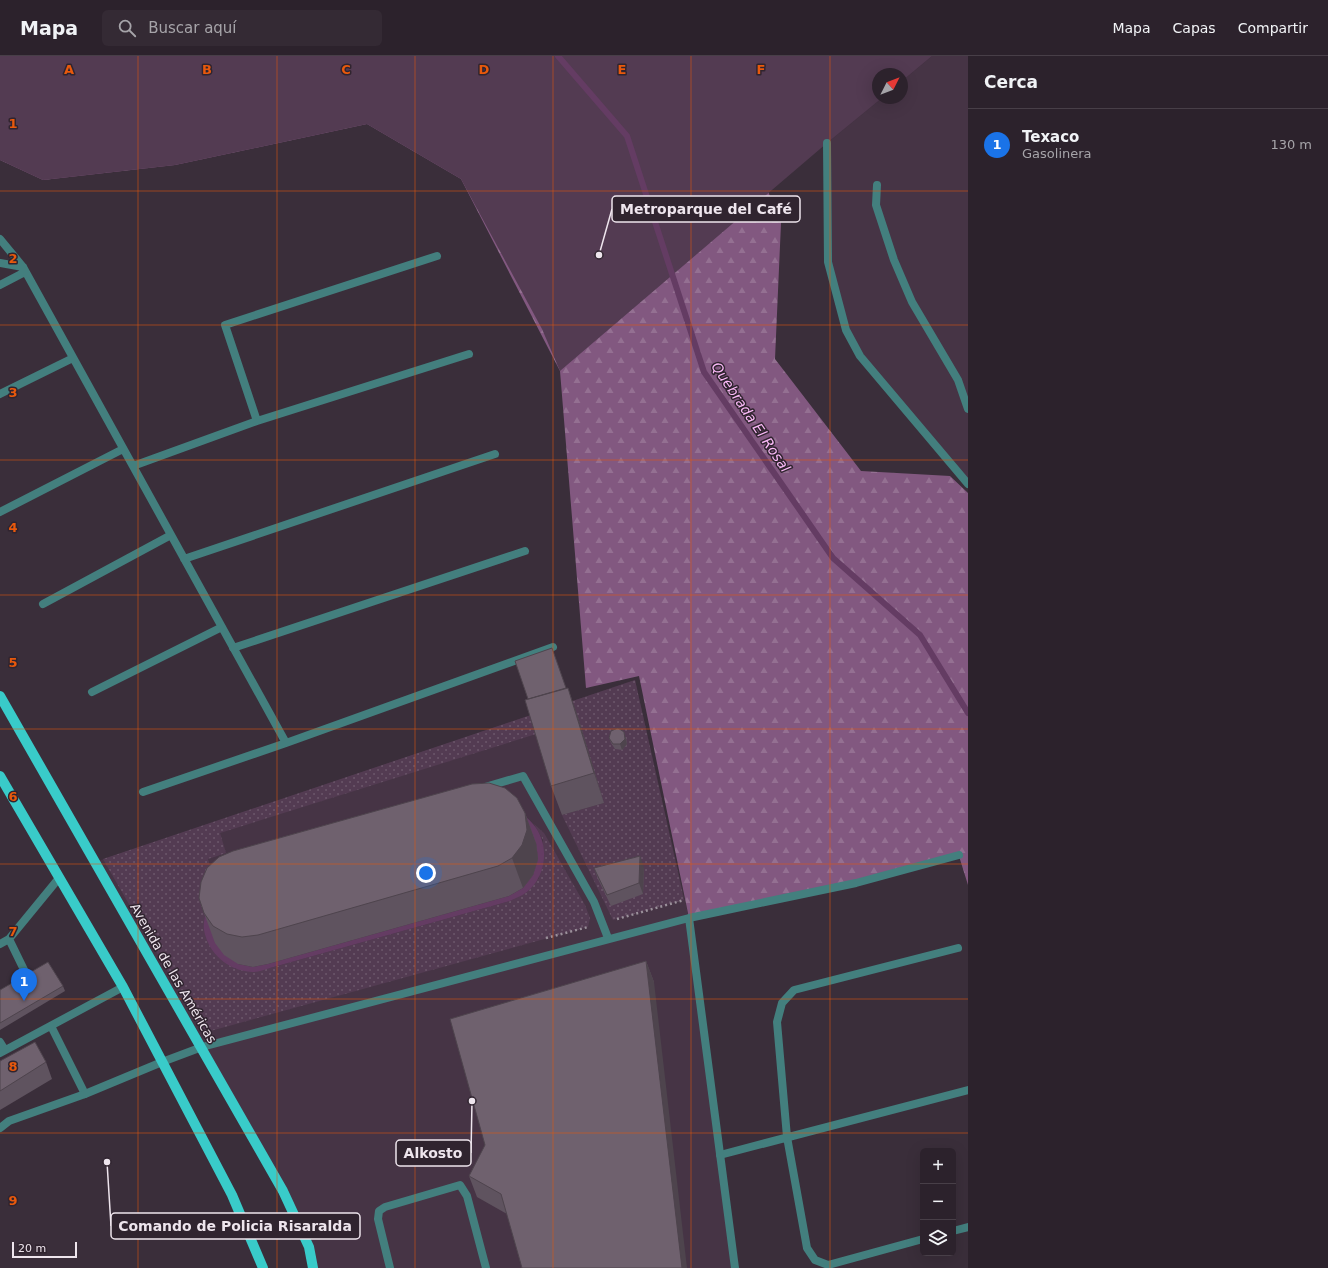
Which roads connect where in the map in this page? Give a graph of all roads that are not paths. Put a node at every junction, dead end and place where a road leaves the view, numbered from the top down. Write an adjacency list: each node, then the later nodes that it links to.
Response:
1 (827, 143): 16 (street)
2 (877, 185): 11 (street)
3 (0, 239): 6 (street)
4 (436, 256): 12 (street)
5 (0, 263): 6 (street)
6 (24, 269): 7 (street); 9 (street)
7 (0, 285)
8 (470, 354): 12 (street)
9 (73, 358): 10 (street); 13 (street)
10 (0, 394)
11 (968, 409)
12 (257, 422): 15 (street)
13 (123, 449): 15 (street); 17 (street)
14 (496, 454): 20 (street)
15 (133, 466): 18 (street)
16 (968, 484)
17 (0, 512)
18 (171, 535): 20 (street); 21 (street)
19 (525, 551): 24 (street)
20 (184, 559): 22 (street)
21 (43, 604)
22 (222, 627): 24 (street); 25 (street)
23 (553, 647): 27 (street)
24 (234, 648): 27 (street)
25 (92, 692)
26 (0, 696): 42 (main road, Avenida de las Américas)
27 (286, 743): 30 (street)
28 (0, 776): 32 (main road)
29 (477, 790): 34 (street)
30 (143, 792)
31 (959, 856): 33 (street)
32 (60, 878): 35 (street); 39 (main road)
33 (689, 918): 34 (street); 49 (street)
34 (608, 938): 42 (street)
35 (9, 940): 36 (street); 38 (street)
36 (0, 944)
37 (958, 948): 48 (street)
38 (29, 980)
39 (124, 987): 40 (street); 44 (main road)
40 (51, 1026): 43 (street); 46 (street)
41 (0, 1042): 43 (street)
42 (202, 1048): 44 (street); 54 (main road, Avenida de las Américas)
43 (2, 1052)
44 (162, 1062): 46 (street); 53 (main road)
45 (968, 1090): 48 (street)
46 (85, 1094): 47 (street)
47 (0, 1128)
48 (787, 1137): 49 (street); 52 (street)
49 (720, 1155): 57 (street)
50 (968, 1227): 51 (street)
51 (956, 1230)
52 (920, 1240)
53 (263, 1268)
54 (313, 1268)
55 (390, 1268): 56 (street)
56 (486, 1268)
57 (735, 1268)

